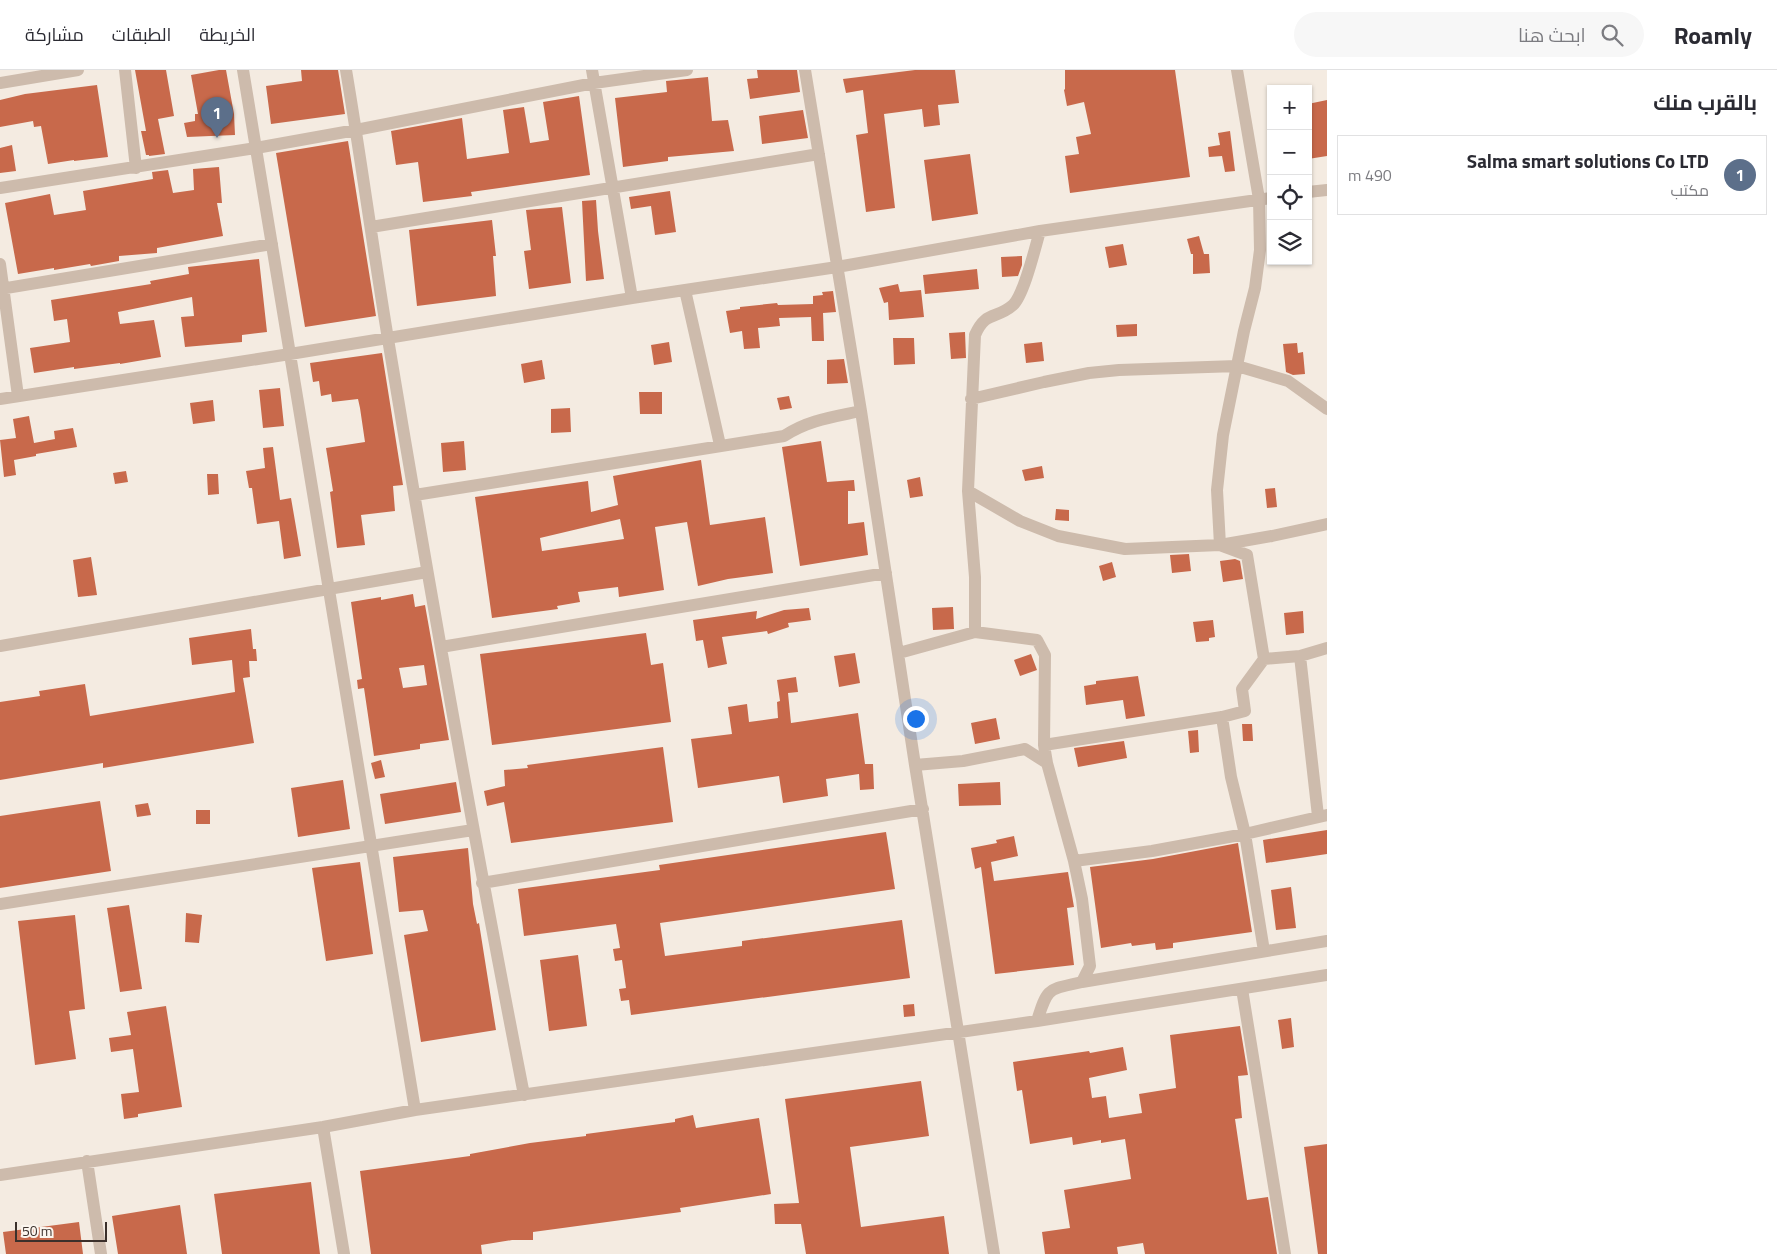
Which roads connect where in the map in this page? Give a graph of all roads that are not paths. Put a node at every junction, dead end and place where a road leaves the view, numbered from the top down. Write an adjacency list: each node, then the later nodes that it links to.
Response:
1 (78, 70): 9 (street)
2 (125, 70): 14 (street)
3 (243, 70): 12 (street)
4 (346, 70): 11 (street)
5 (592, 70): 10 (street)
6 (687, 70): 10 (street)
7 (805, 70): 13 (street)
8 (1237, 70): 19 (street)
9 (0, 83)
10 (594, 83): 11 (street); 15 (street)
11 (356, 130): 12 (street); 20 (street)
12 (256, 148): 14 (street); 22 (street)
13 (819, 154): 15 (street); 24 (street)
14 (136, 168): 16 (street)
15 (612, 187): 20 (street); 27 (street)
16 (0, 188)
17 (1327, 190): 18 (street)
18 (1312, 192)
19 (1265, 199): 21 (street); 30 (street)
20 (371, 227): 28 (street)
21 (1040, 232): 24 (street); 32 (street)
22 (272, 244): 25 (street); 29 (street)
23 (0, 264): 25 (street)
24 (837, 267): 26 (street); 35 (street)
25 (2, 289): 31 (street)
26 (685, 290): 27 (street); 36 (street)
27 (632, 298): 28 (street)
28 (388, 338): 29 (street); 38 (street)
29 (290, 354): 31 (street); 43 (street)
30 (1237, 366): 32 (street); 34 (street); 40 (street)
31 (18, 396): 33 (street)
32 (971, 399): 37 (street)
33 (0, 400)
34 (1327, 409)
35 (861, 411): 36 (street); 42 (street)
36 (720, 445): 38 (street)
37 (968, 491): 40 (street); 44 (street)
38 (416, 495): 41 (street)
39 (1327, 524): 40 (street)
40 (1220, 545): 50 (street)
41 (427, 572): 43 (street); 46 (street)
42 (886, 573): 46 (street); 48 (street)
43 (329, 589): 45 (street); 59 (street)
44 (974, 632): 48 (street); 52 (street)
45 (0, 646)
46 (441, 648): 57 (street)
47 (1327, 648): 49 (street)
48 (899, 653): 54 (street)
49 (1300, 656): 50 (street); 56 (street)
50 (1264, 659): 51 (street)
51 (1222, 718): 52 (street); 58 (street)
52 (1044, 746): 53 (street)
53 (1046, 763): 54 (street); 60 (street)
54 (916, 765): 55 (street)
55 (923, 809): 61 (street); 69 (street)
56 (1322, 816): 58 (street)
57 (473, 830): 59 (street); 61 (street)
58 (1245, 834): 60 (street); 64 (street)
59 (371, 845): 62 (street); 71 (street)
60 (1074, 862): 66 (street)
61 (482, 883): 70 (street)
62 (0, 904)
63 (1327, 941): 64 (street)
64 (1264, 951): 66 (street)
65 (1327, 976): 67 (street)
66 (1082, 982): 68 (street)
67 (1242, 989): 68 (street); 78 (street)
68 (1037, 1021): 69 (street)
69 (958, 1032): 70 (street); 77 (street)
70 (524, 1096): 71 (street)
71 (415, 1110): 72 (street)
72 (323, 1127): 73 (street); 76 (street)
73 (87, 1161): 74 (street); 75 (street)
74 (0, 1175)
75 (101, 1254)
76 (344, 1254)
77 (994, 1254)
78 (1285, 1254)

